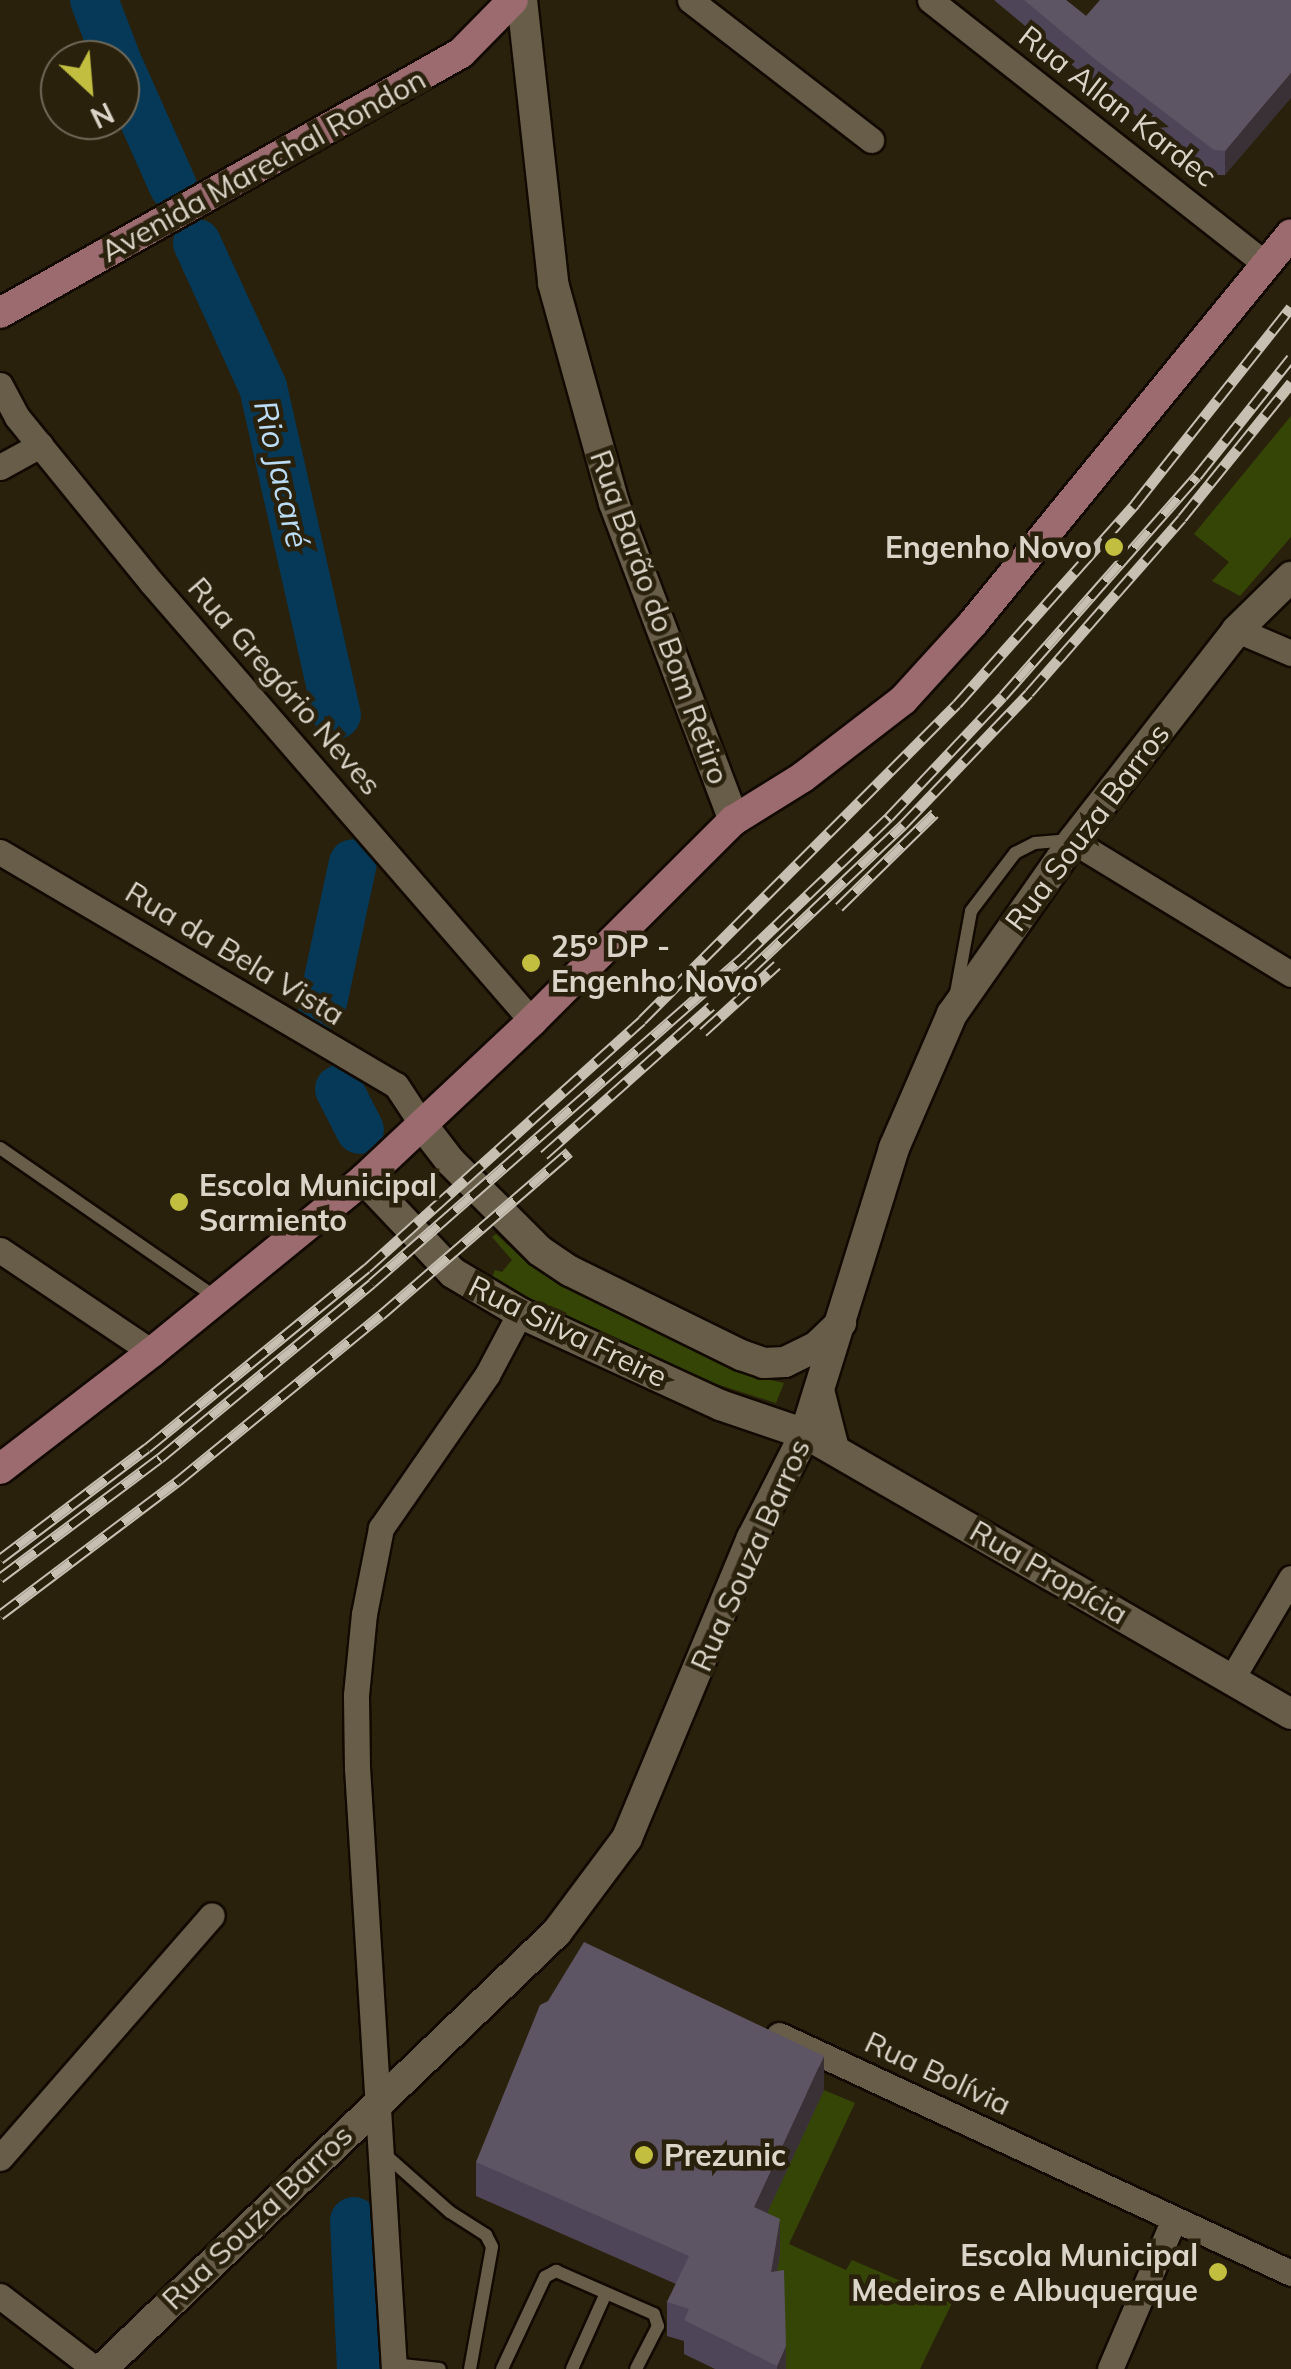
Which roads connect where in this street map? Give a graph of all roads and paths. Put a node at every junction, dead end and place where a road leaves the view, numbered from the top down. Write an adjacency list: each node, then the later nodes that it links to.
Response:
1 (513, 0): 8 (main road, Avenida Marechal Rondon)
2 (522, 0): 15 (main road, Rua Barão do Bom Retiro)
3 (690, 0): 5 (street)
4 (930, 0): 7 (street, Rua Allan Kardec)
5 (871, 140)
6 (1291, 234): 7 (main road)
7 (1266, 264): 15 (main road)
8 (0, 313)
9 (0, 385): 10 (street, Rua Gregório Neves)
10 (40, 445): 11 (street); 20 (street, Rua Gregório Neves)
11 (0, 468)
12 (1291, 577): 13 (main road, Rua Souza Barros)
13 (1237, 630): 14 (street); 16 (main road, Rua Souza Barros)
14 (1291, 653)
15 (734, 820): 20 (main road)
16 (1073, 841): 18 (street); 19 (main road, Rua Souza Barros); 19 (lane)
17 (0, 852): 21 (street, Rua da Bela Vista)
18 (1291, 974)
19 (952, 1014): 27 (main road, Rua Souza Barros)
20 (532, 1021): 21 (main road)
21 (423, 1126): 23 (main road); 27 (main road, Rua Silva Freire)
22 (0, 1148): 25 (lane)
23 (364, 1178): 25 (main road); 26 (main road, Rua Silva Freire)
24 (0, 1250): 28 (street)
25 (218, 1299): 28 (main road)
26 (520, 1313): 30 (main road, Rua Silva Freire); 38 (street)
27 (843, 1320): 29 (main road, Rua Souza Barros)
28 (152, 1352): 32 (main road)
29 (820, 1391): 30 (main road, Rua Souza Barros); 31 (main road)
30 (805, 1434): 31 (main road, Rua Propícia); 38 (main road, Rua Souza Barros)
31 (834, 1449): 34 (main road, Rua Propícia)
32 (0, 1468)
33 (1291, 1578): 34 (street)
34 (1232, 1678): 35 (main road, Rua Propícia)
35 (1291, 1714)
36 (212, 1915): 40 (street)
37 (751, 2022): 41 (street, Rua Bolívia)
38 (379, 2098): 39 (street); 47 (main road, Rua Souza Barros)
39 (379, 2149): 45 (street); 49 (lane)
40 (0, 2158)
41 (1174, 2218): 42 (street, Rua Bolívia); 53 (street)
42 (1291, 2273)
43 (606, 2293): 50 (lane); 51 (lane); 52 (lane)
44 (0, 2296): 47 (street)
45 (394, 2366): 46 (lane)
46 (422, 2368): 48 (lane)
47 (98, 2369)
48 (440, 2369)
49 (470, 2369)
50 (502, 2369)
51 (572, 2369)
52 (636, 2369)
53 (1110, 2369)

